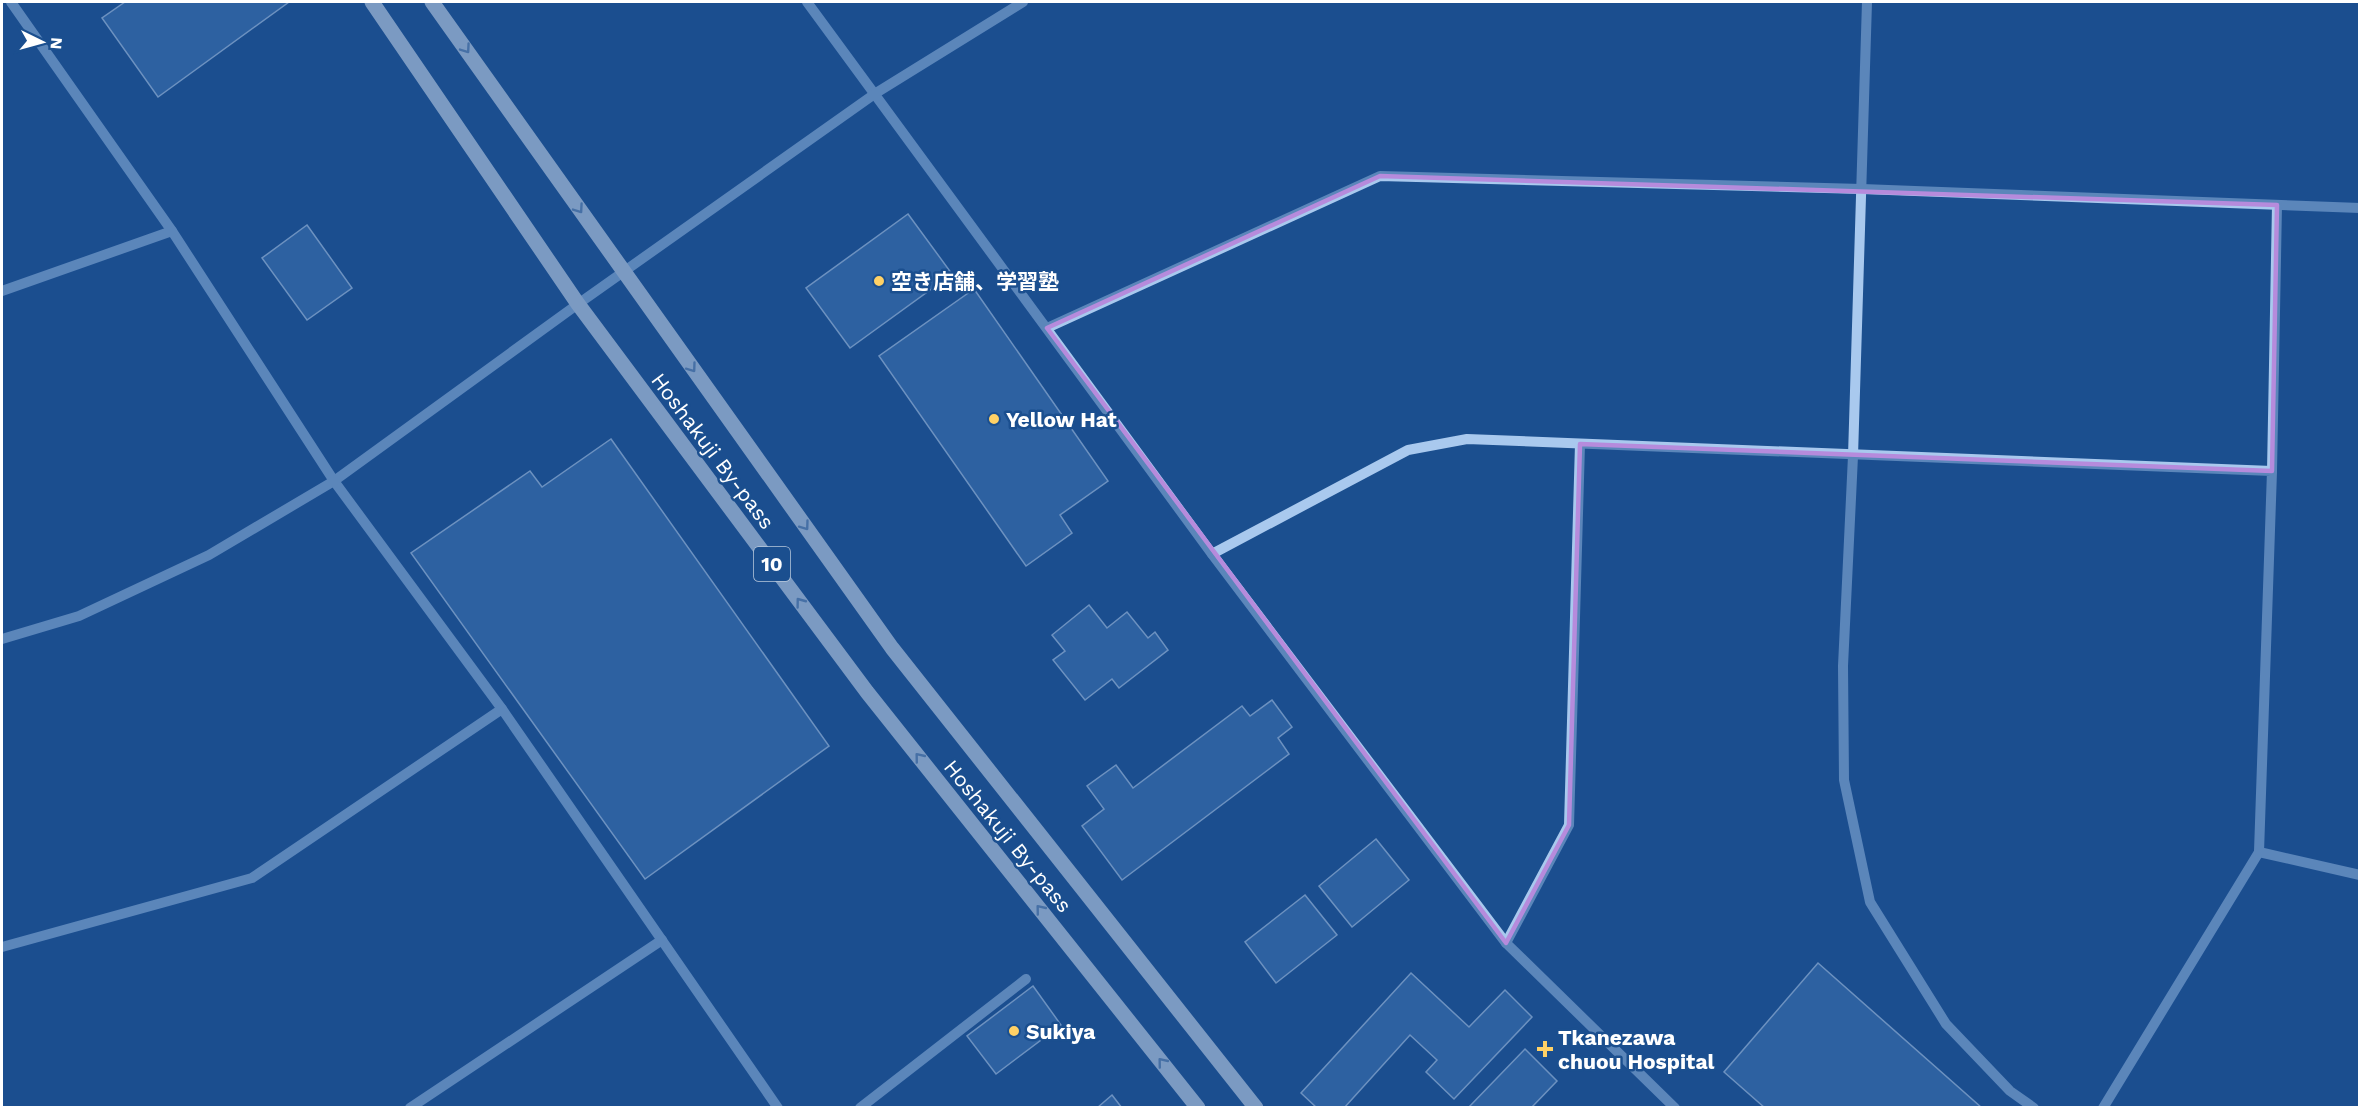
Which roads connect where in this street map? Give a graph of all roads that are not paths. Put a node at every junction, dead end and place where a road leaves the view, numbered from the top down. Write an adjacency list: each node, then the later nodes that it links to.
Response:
1 (10, 2): 11 (street)
2 (372, 2): 14 (main road, Hoshakuji By-pass / 10)
3 (432, 2): 12 (main road, Hoshakuji By-pass / 10, one-way to 12)
4 (807, 2): 7 (street)
5 (1023, 2): 7 (street)
6 (1867, 2): 8 (street)
7 (876, 93): 12 (street); 15 (street)
8 (1862, 189): 9 (street); 15 (street); 17 (street)
9 (2277, 205): 10 (street); 18 (street)
10 (2360, 208)
11 (172, 231): 13 (street); 19 (street)
12 (623, 272): 14 (street); 33 (main road, Hoshakuji By-pass / 10, one-way to 33)
13 (2, 291)
14 (578, 304): 19 (street); 32 (main road, Hoshakuji By-pass / 10, one-way to 14)
15 (1047, 328): 20 (street)
16 (1580, 444): 17 (street); 20 (street); 26 (street)
17 (1853, 456): 18 (street); 35 (street)
18 (2272, 471): 23 (street)
19 (334, 481): 21 (street); 22 (street)
20 (1212, 554): 26 (street)
21 (2, 639)
22 (502, 709): 25 (street); 27 (street)
23 (2259, 852): 24 (street); 36 (street)
24 (2360, 875)
25 (662, 940): 29 (street); 30 (street)
26 (1506, 943): 34 (street)
27 (2, 947)
28 (1026, 979): 31 (street)
29 (410, 1107)
30 (778, 1107)
31 (860, 1107)
32 (1198, 1107)
33 (1256, 1107)
34 (1675, 1107)
35 (2034, 1107)
36 (2103, 1107)

